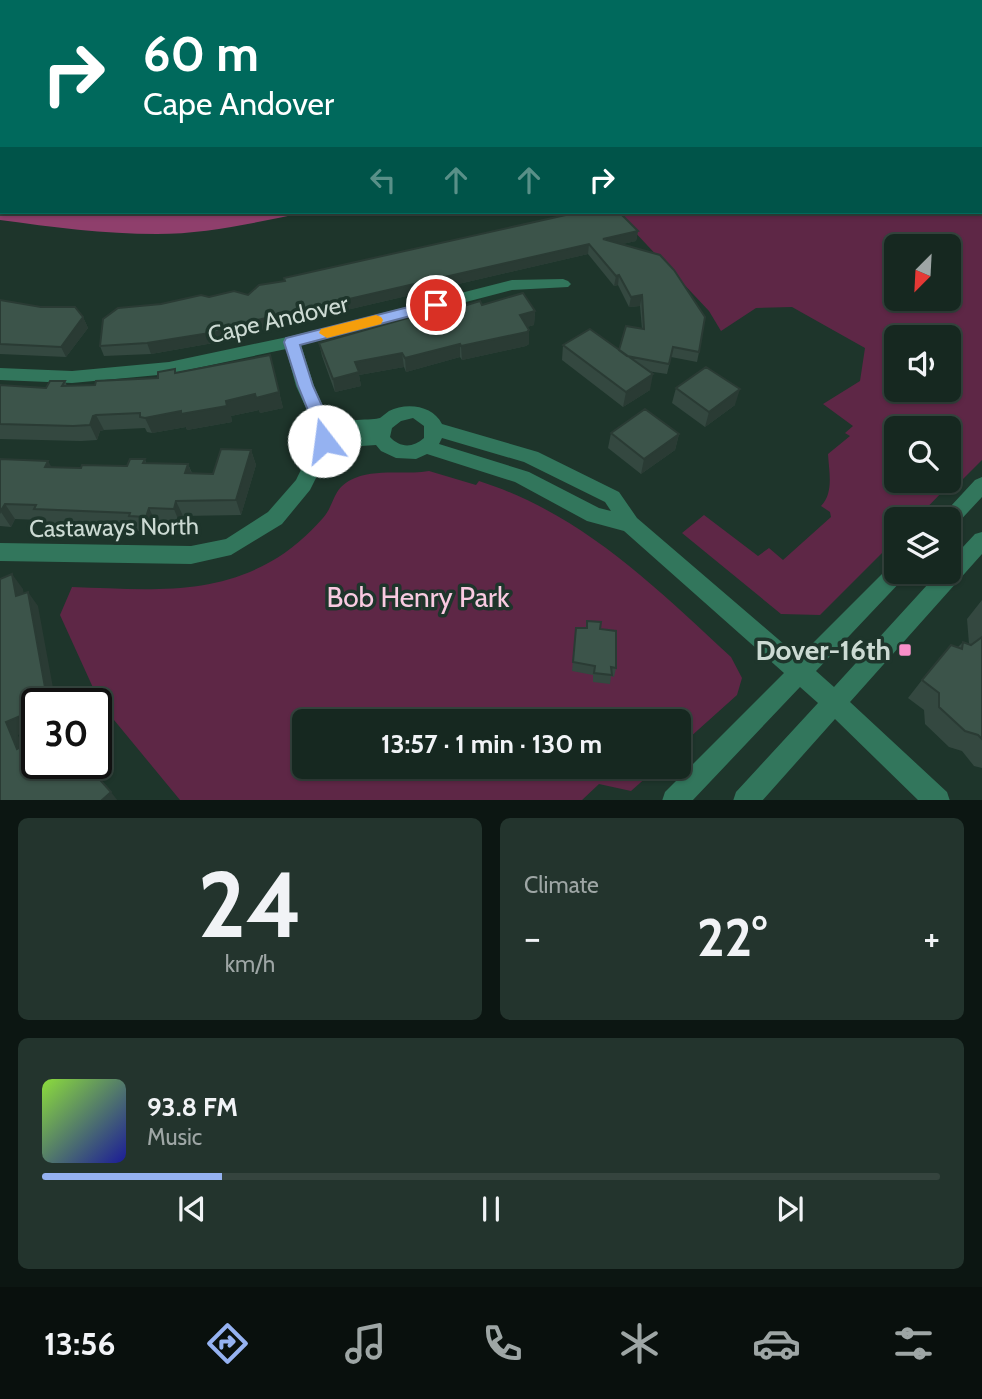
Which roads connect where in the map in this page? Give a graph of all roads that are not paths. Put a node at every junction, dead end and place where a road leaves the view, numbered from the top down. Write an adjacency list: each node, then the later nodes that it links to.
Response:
1 (563, 284): 2 (street, Cape Andover)
2 (292, 342): 3 (street, Cape Andover); 6 (street)
3 (0, 374)
4 (435, 429): 5 (street); 7 (street); 8 (street)
5 (382, 431): 6 (street); 7 (street)
6 (324, 435): 14 (street, Castaways North)
7 (426, 447): 9 (street)
8 (531, 457): 9 (street); 12 (street)
9 (519, 476): 12 (street)
10 (982, 485): 11 (street)
11 (961, 507)
12 (630, 524): 16 (street)
13 (982, 540): 17 (street)
14 (0, 552)
15 (885, 584): 16 (street)
16 (800, 672): 17 (street); 18 (street)
17 (834, 702): 19 (street); 20 (street)
18 (674, 800)
19 (745, 800)
20 (938, 800)

